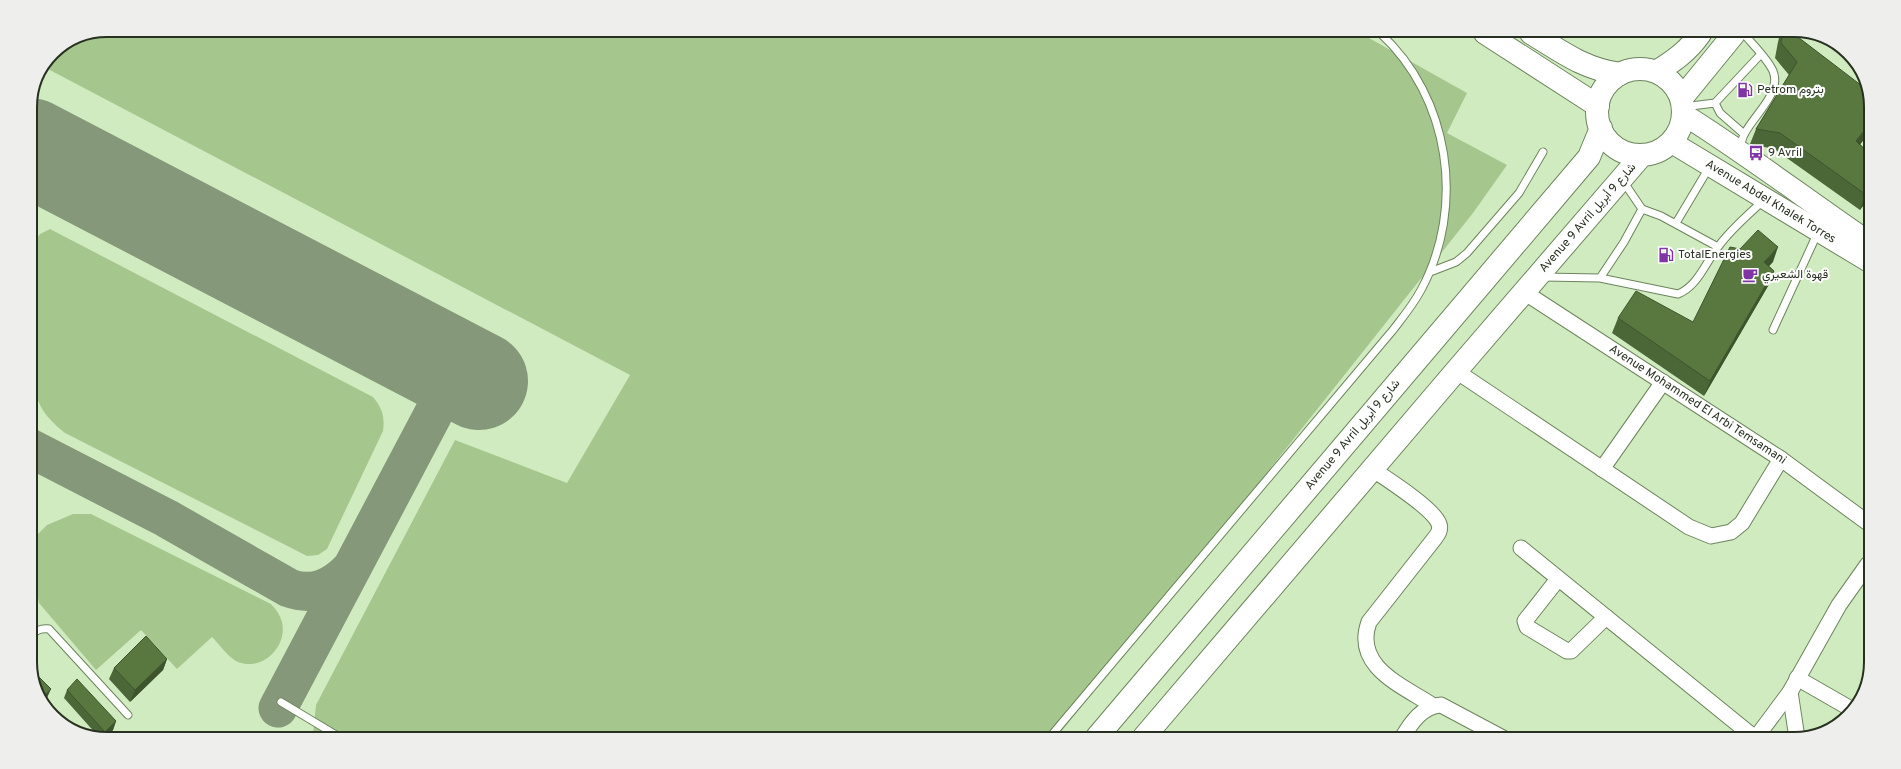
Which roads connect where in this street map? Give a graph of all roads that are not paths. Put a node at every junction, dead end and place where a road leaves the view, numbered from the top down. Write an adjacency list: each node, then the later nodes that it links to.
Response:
1 (1384, 37): 27 (lane)
2 (1491, 37): 11 (main road)
3 (1538, 37): 9 (main road)
4 (1698, 37): 8 (main road)
5 (1732, 37): 12 (main road)
6 (1747, 37): 7 (lane)
7 (1761, 54): 10 (lane); 15 (lane)
8 (1656, 72): 9 (main road); 12 (main road)
9 (1620, 74): 11 (main road)
10 (1715, 103): 12 (lane); 15 (lane)
11 (1598, 106): 13 (main road)
12 (1682, 107): 14 (main road); 15 (main road, Avenue Abdel Khalek Torres)
13 (1601, 128): 17 (main road); 49 (main road, Avenue 9 Avril شارع 9 أبريل)
14 (1671, 142): 17 (main road); 18 (main road, Avenue Abdel Khalek Torres)
15 (1742, 142): 24 (main road, Avenue Abdel Khalek Torres)
16 (1543, 152): 27 (lane)
17 (1642, 155): 19 (main road, Avenue 9 Avril شارع 9 أبريل)
18 (1710, 166): 20 (main road, Avenue Abdel Khalek Torres); 22 (lane)
19 (1622, 179): 21 (lane); 29 (main road, Avenue 9 Avril شارع 9 أبريل)
20 (1766, 198): 23 (main road, Avenue Abdel Khalek Torres); 25 (lane)
21 (1642, 209): 22 (lane); 28 (lane)
22 (1676, 223): 25 (lane)
23 (1819, 231): 26 (main road, Avenue Abdel Khalek Torres); 30 (lane)
24 (1864, 239)
25 (1718, 247): 28 (lane)
26 (1864, 258)
27 (1430, 272): 48 (lane)
28 (1600, 278): 29 (lane)
29 (1530, 285): 31 (main road, Avenue 9 Avril شارع 9 أبريل); 32 (street, Avenue Mohammed El Arbi Temsamani)
30 (1773, 330)
31 (1456, 371): 34 (main road, Avenue 9 Avril شارع 9 أبريل); 35 (street)
32 (1663, 382): 33 (street, Avenue Mohammed El Arbi Temsamani); 35 (street)
33 (1781, 459): 35 (street); 36 (street, Avenue Mohammed El Arbi Temsamani)
34 (1372, 469): 44 (street); 50 (main road, Avenue 9 Avril شارع 9 أبريل)
35 (1602, 469)
36 (1864, 520)
37 (1521, 548): 39 (street)
38 (1864, 570): 42 (street)
39 (1558, 579): 40 (street); 40 (street)
40 (1606, 617): 53 (street)
41 (37, 631): 46 (lane)
42 (1794, 685): 45 (street); 54 (street); 55 (street)
43 (281, 702): 47 (lane)
44 (1432, 706): 51 (street); 52 (street)
45 (1848, 708)
46 (128, 715)
47 (330, 732)
48 (1054, 732)
49 (1101, 732)
50 (1148, 732)
51 (1406, 732)
52 (1491, 732)
53 (1748, 732)
54 (1759, 732)
55 (1797, 732)

